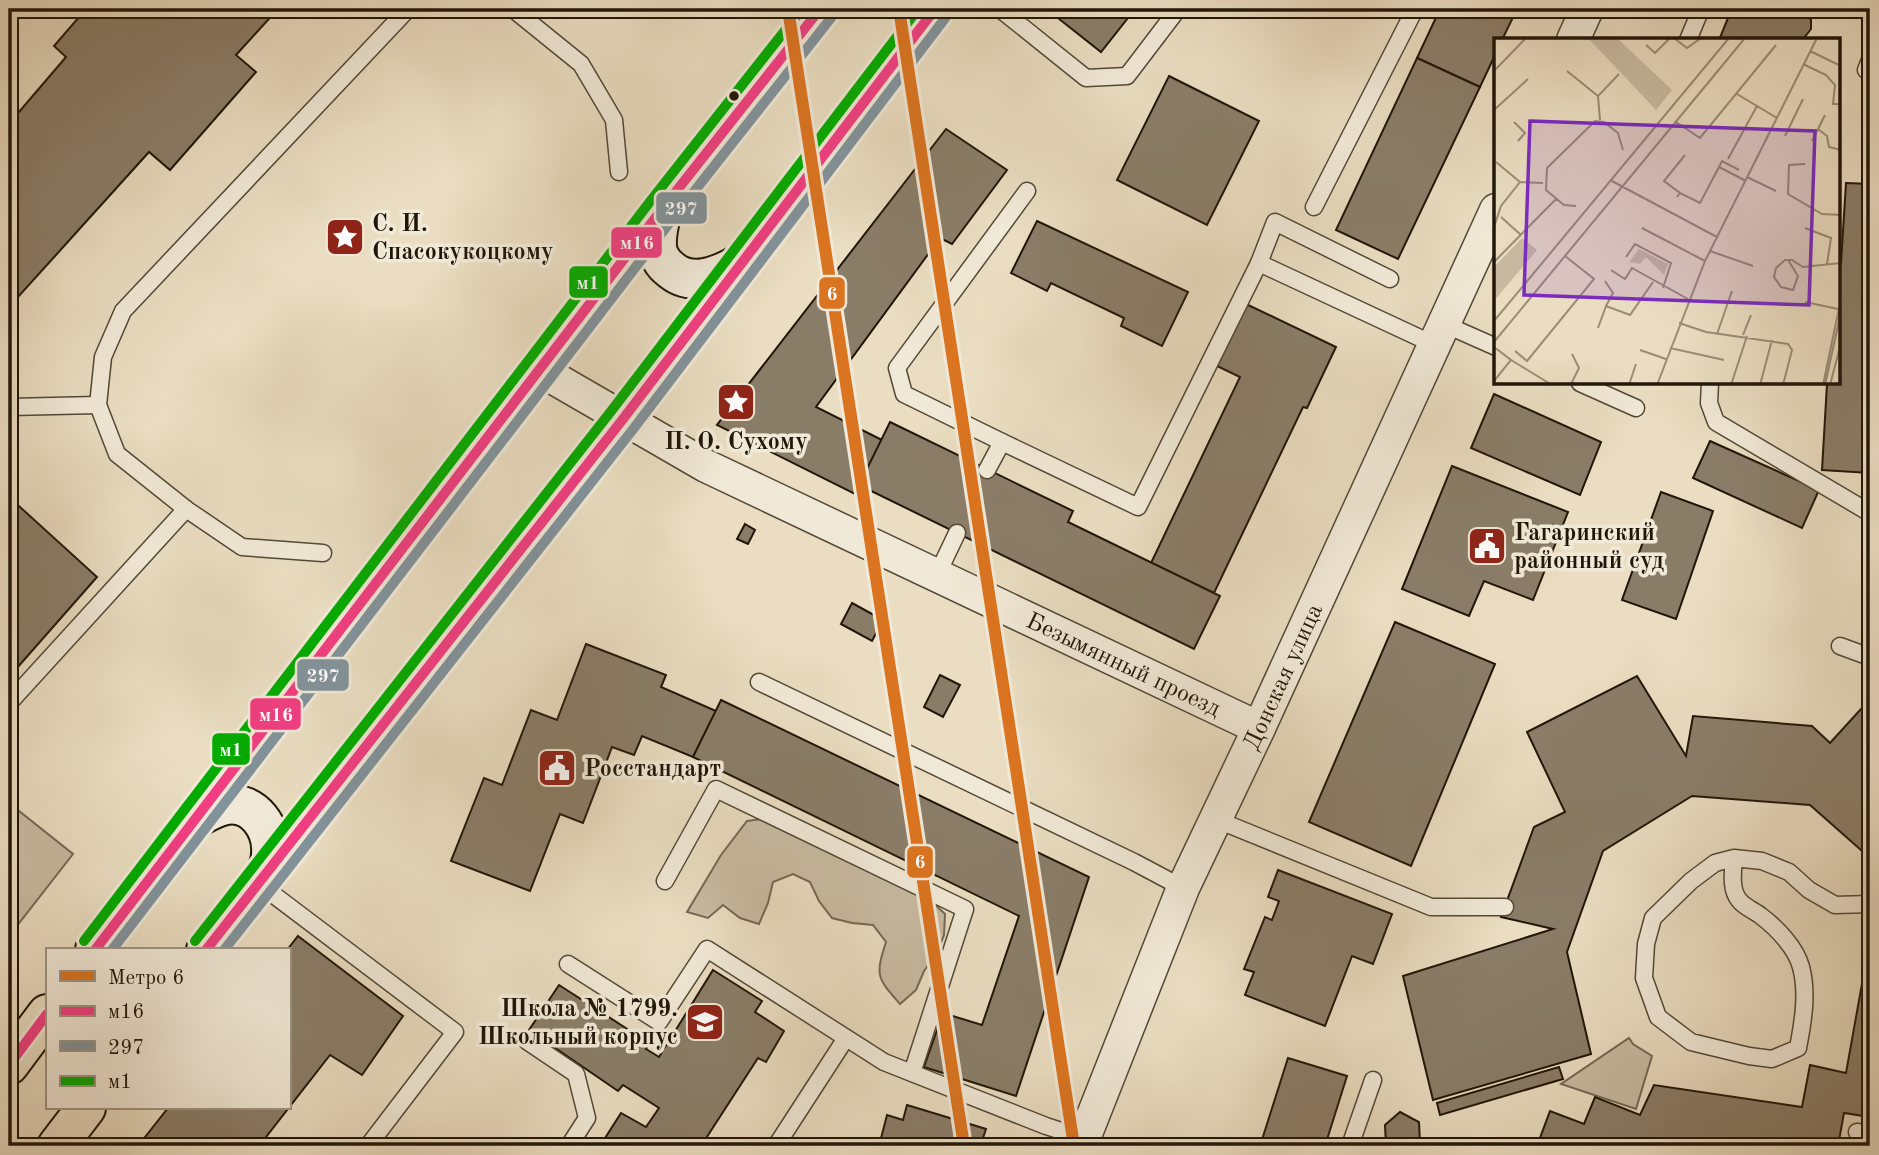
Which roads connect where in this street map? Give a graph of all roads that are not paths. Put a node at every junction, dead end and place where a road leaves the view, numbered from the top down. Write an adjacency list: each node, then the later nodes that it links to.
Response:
1 (408, 9): 25 (lane)
2 (513, 9): 12 (lane)
3 (820, 9): 15 (main road)
4 (935, 9): 18 (main road)
5 (999, 9): 6 (lane)
6 (1178, 9)
7 (1415, 9): 14 (lane)
8 (1587, 9): 10 (street)
9 (1701, 9): 11 (lane)
10 (1574, 38)
11 (1689, 38)
12 (619, 172)
13 (1027, 191): 29 (lane)
14 (1314, 207)
15 (663, 208): 18 (street); 22 (main road)
16 (1494, 214): 20 (street, Донская улица)
17 (1259, 263): 19 (lane); 20 (lane); 29 (lane)
18 (741, 264): 28 (main road)
19 (1390, 279)
20 (1440, 334): 21 (lane); 40 (street, Донская улица)
21 (1494, 346)
22 (540, 370): 28 (street, Безымянный проезд); 41 (main road)
23 (1584, 385): 27 (lane)
24 (1710, 385): 32 (lane)
25 (98, 405): 26 (lane); 31 (lane)
26 (9, 407)
27 (1636, 408)
28 (623, 419): 35 (street, Безымянный проезд); 44 (main road)
29 (1002, 442): 30 (lane)
30 (987, 470)
31 (186, 509): 34 (lane); 39 (lane)
32 (1870, 513)
33 (957, 533): 35 (lane)
34 (323, 553)
35 (937, 575): 40 (street, Безымянный проезд)
36 (1840, 646): 37 (lane)
37 (1870, 657)
38 (759, 682): 46 (lane)
39 (9, 704)
40 (1259, 728): 42 (street, Донская улица)
41 (196, 818): 44 (street); 49 (main road)
42 (1215, 819): 46 (street, Донская улица); 48 (lane)
43 (1734, 858): 43 (lane); 47 (lane)
44 (262, 879): 50 (main road); 61 (lane)
45 (665, 881): 56 (lane)
46 (1183, 888): 59 (street, Донская улица)
47 (1870, 904)
48 (1505, 907)
49 (97, 948)
50 (208, 948)
51 (568, 964): 53 (lane)
52 (46, 1015): 55 (main road)
53 (846, 1038): 56 (lane); 63 (lane)
54 (527, 1041): 62 (lane)
55 (9, 1065)
56 (912, 1073): 59 (lane)
57 (1373, 1080): 64 (lane)
58 (84, 1110): 60 (main road)
59 (1082, 1142)
60 (57, 1146)
61 (368, 1146)
62 (569, 1146)
63 (776, 1146)
64 (1350, 1146)

